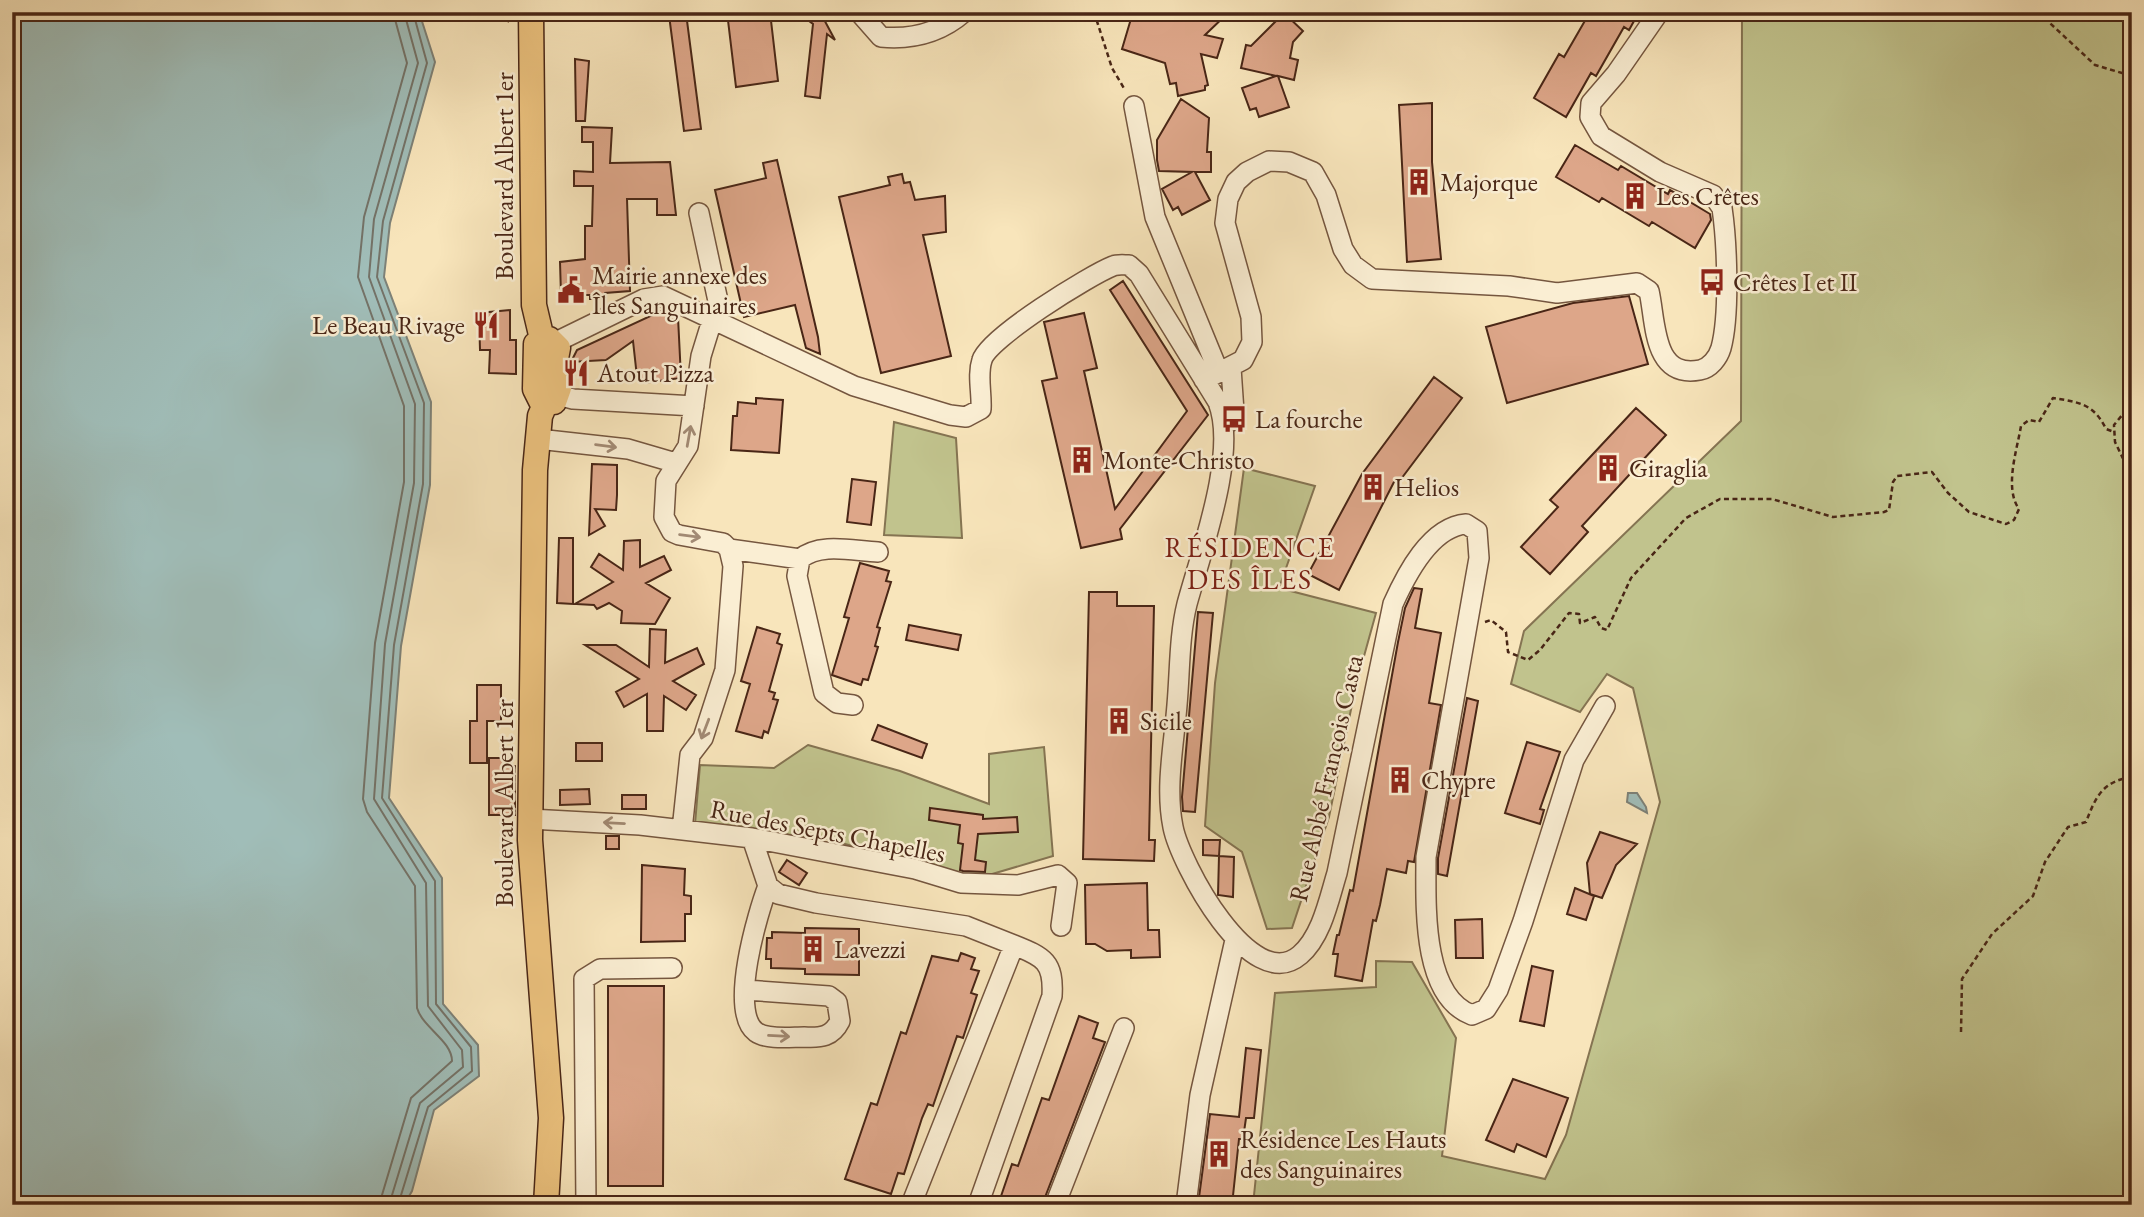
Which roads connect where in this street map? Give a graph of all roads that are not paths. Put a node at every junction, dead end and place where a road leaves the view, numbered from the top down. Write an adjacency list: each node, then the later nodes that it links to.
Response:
1 (531, 12): 8 (main road, Boulevard Albert 1er)
2 (859, 12): 3 (street)
3 (964, 12)
4 (1659, 12): 9 (street)
5 (1134, 106): 9 (street)
6 (699, 213): 7 (street)
7 (713, 319): 8 (street); 9 (street, Rue Abbé François Casta); 11 (street)
8 (557, 339): 10 (main road, Boulevard Albert 1er)
9 (1218, 374): 12 (street, Rue Abbé François Casta); 12 (street)
10 (552, 399): 11 (street); 13 (main road, Boulevard Albert 1er)
11 (694, 406): 14 (street, one-way to 11)
12 (1223, 424): 25 (street, Rue Abbé François Casta)
13 (538, 439): 14 (street, one-way to 14); 20 (main road, Boulevard Albert 1er)
14 (676, 463): 15 (street, one-way to 15)
15 (729, 549): 17 (street); 21 (street, one-way to 21)
16 (878, 552): 17 (street)
17 (800, 559): 18 (street)
18 (853, 705)
19 (1605, 706): 25 (street, Rue Abbé François Casta)
20 (530, 819): 21 (street, Rue des Septs Chapelles, one-way to 20); 30 (main road, Boulevard Albert 1er)
21 (682, 830): 22 (street, Rue des Septs Chapelles)
22 (752, 838): 23 (street); 24 (street, Rue des Septs Chapelles)
23 (768, 886): 26 (street); 28 (street)
24 (1061, 926)
25 (1235, 940): 35 (street)
26 (1014, 945): 32 (street); 33 (street)
27 (672, 968): 31 (street)
28 (746, 990): 28 (street, one-way to 28)
29 (1124, 1028): 34 (street)
30 (546, 1205)
31 (586, 1205)
32 (911, 1205)
33 (978, 1205)
34 (1055, 1205)
35 (1186, 1205)

